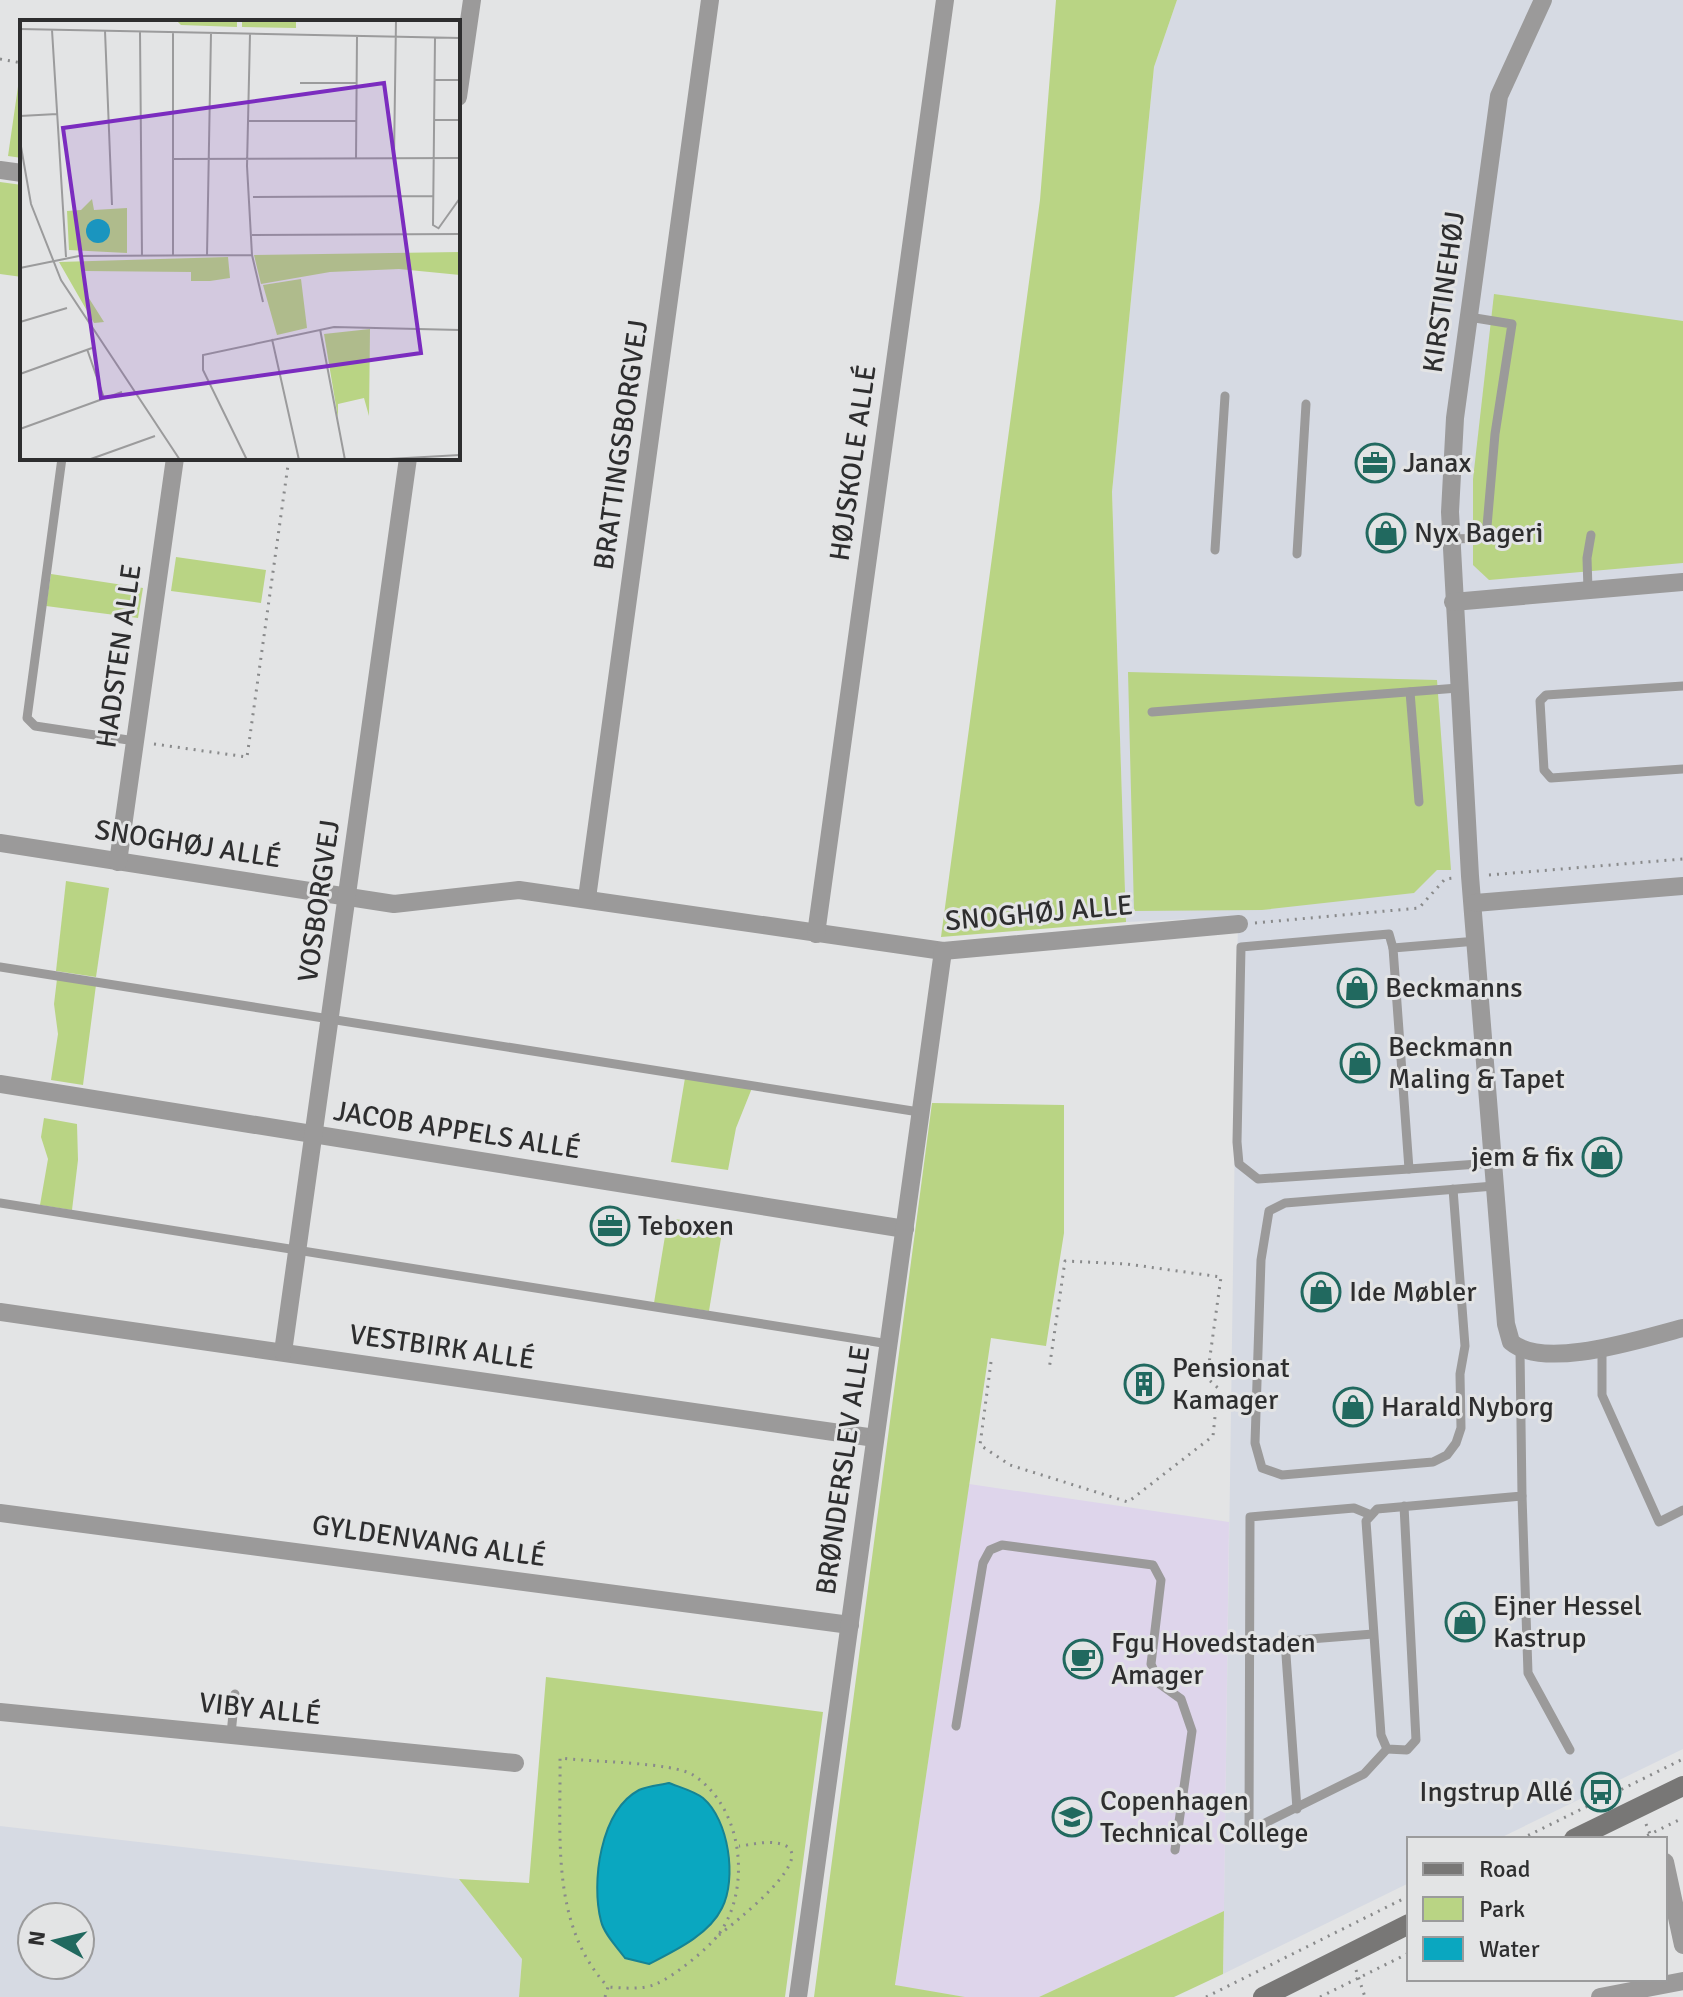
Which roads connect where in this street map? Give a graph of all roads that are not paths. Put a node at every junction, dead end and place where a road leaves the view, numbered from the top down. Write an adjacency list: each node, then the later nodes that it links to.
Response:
1 (472, 0): 5 (street)
2 (710, 0): 32 (street, BRATTINGSBORGVEJ)
3 (945, 0): 36 (street, HØJSKOLE ALLÉ)
4 (1543, 0): 8 (street, KIRSTINEHØJ)
5 (460, 83)
6 (0, 170): 7 (street)
7 (20, 173)
8 (1469, 317): 15 (street, KIRSTINEHØJ); 15 (lane)
9 (1225, 396): 16 (lane)
10 (1306, 404): 17 (lane)
11 (62, 460): 25 (lane)
12 (175, 460): 25 (street, HADSTEN ALLE)
13 (408, 460): 31 (street, VOSBORGVEJ)
14 (1591, 535): 19 (lane)
15 (1451, 539): 20 (street, KIRSTINEHØJ)
16 (1215, 550)
17 (1297, 554)
18 (1683, 582): 19 (street)
19 (1588, 590): 20 (street)
20 (1453, 602): 22 (street, KIRSTINEHØJ)
21 (1683, 686): 26 (lane)
22 (1458, 688): 23 (lane); 33 (street, KIRSTINEHØJ)
23 (1410, 692): 24 (lane); 27 (lane)
24 (1152, 712)
25 (135, 741): 29 (street, HADSTEN ALLE)
26 (1683, 769)
27 (1419, 802)
28 (0, 843): 29 (street, SNOGHØJ ALLÉ)
29 (118, 862): 31 (street, SNOGHØJ ALLÉ)
30 (1683, 886): 33 (street)
31 (349, 897): 32 (street, SNOGHØJ ALLÉ); 41 (street, VOSBORGVEJ)
32 (587, 898): 34 (street, SNOGHØJ ALLÉ)
33 (1475, 903): 37 (street, KIRSTINEHØJ)
34 (701, 916): 36 (street, SNOGHØJ ALLE)
35 (1239, 924): 39 (street, SNOGHØJ ALLE)
36 (816, 934): 39 (street, SNOGHØJ ALLE)
37 (1477, 941): 38 (lane); 45 (street, KIRSTINEHØJ)
38 (1393, 948): 46 (lane); 46 (lane)
39 (943, 951): 43 (street, BRØNDERSLEV ALLE)
40 (0, 967): 41 (lane)
41 (329, 1019): 43 (lane); 44 (street, VOSBORGVEJ)
42 (0, 1084): 44 (street, JACOB APPELS ALLÉ)
43 (919, 1112): 50 (street, BRØNDERSLEV ALLE)
44 (314, 1135): 50 (street, JACOB APPELS ALLÉ); 51 (street, VOSBORGVEJ)
45 (1492, 1163): 46 (lane); 47 (street, KIRSTINEHØJ)
46 (1409, 1169)
47 (1494, 1186): 48 (lane); 56 (street, KIRSTINEHØJ)
48 (1453, 1189): 48 (lane)
49 (0, 1203): 51 (lane)
50 (905, 1229): 54 (street, BRØNDERSLEV ALLE)
51 (297, 1251): 54 (lane); 57 (street, VOSBORGVEJ)
52 (0, 1312): 57 (street, VESTBIRK ALLÉ)
53 (1683, 1328): 55 (street)
54 (889, 1344): 58 (street, BRØNDERSLEV ALLE)
55 (1602, 1349): 56 (street); 61 (lane)
56 (1520, 1350): 59 (lane)
57 (283, 1352): 58 (street, VESTBIRK ALLÉ)
58 (875, 1438): 64 (street, BRØNDERSLEV ALLE)
59 (1522, 1496): 60 (lane); 71 (lane)
60 (1404, 1506): 63 (lane); 70 (lane)
61 (1683, 1510)
62 (0, 1513): 64 (street, GYLDENVANG ALLÉ)
63 (1371, 1515): 65 (lane); 74 (lane)
64 (850, 1625): 81 (street, BRØNDERSLEV ALLE)
65 (1373, 1634): 70 (lane); 74 (lane)
66 (235, 1694): 69 (lane)
67 (0, 1712): 69 (street, VIBY ALLÉ)
68 (956, 1726): 76 (lane)
69 (231, 1734): 72 (street, VIBY ALLÉ)
70 (1387, 1749): 74 (lane)
71 (1570, 1750)
72 (515, 1763)
73 (1683, 1786): 75 (main road)
74 (1297, 1809)
75 (1578, 1837)
76 (1175, 1850)
77 (1667, 1871): 79 (street)
78 (1407, 1925): 82 (main road)
79 (1683, 1945)
80 (1683, 1981): 83 (street)
81 (798, 1997)
82 (1263, 1997)
83 (1600, 1997)

